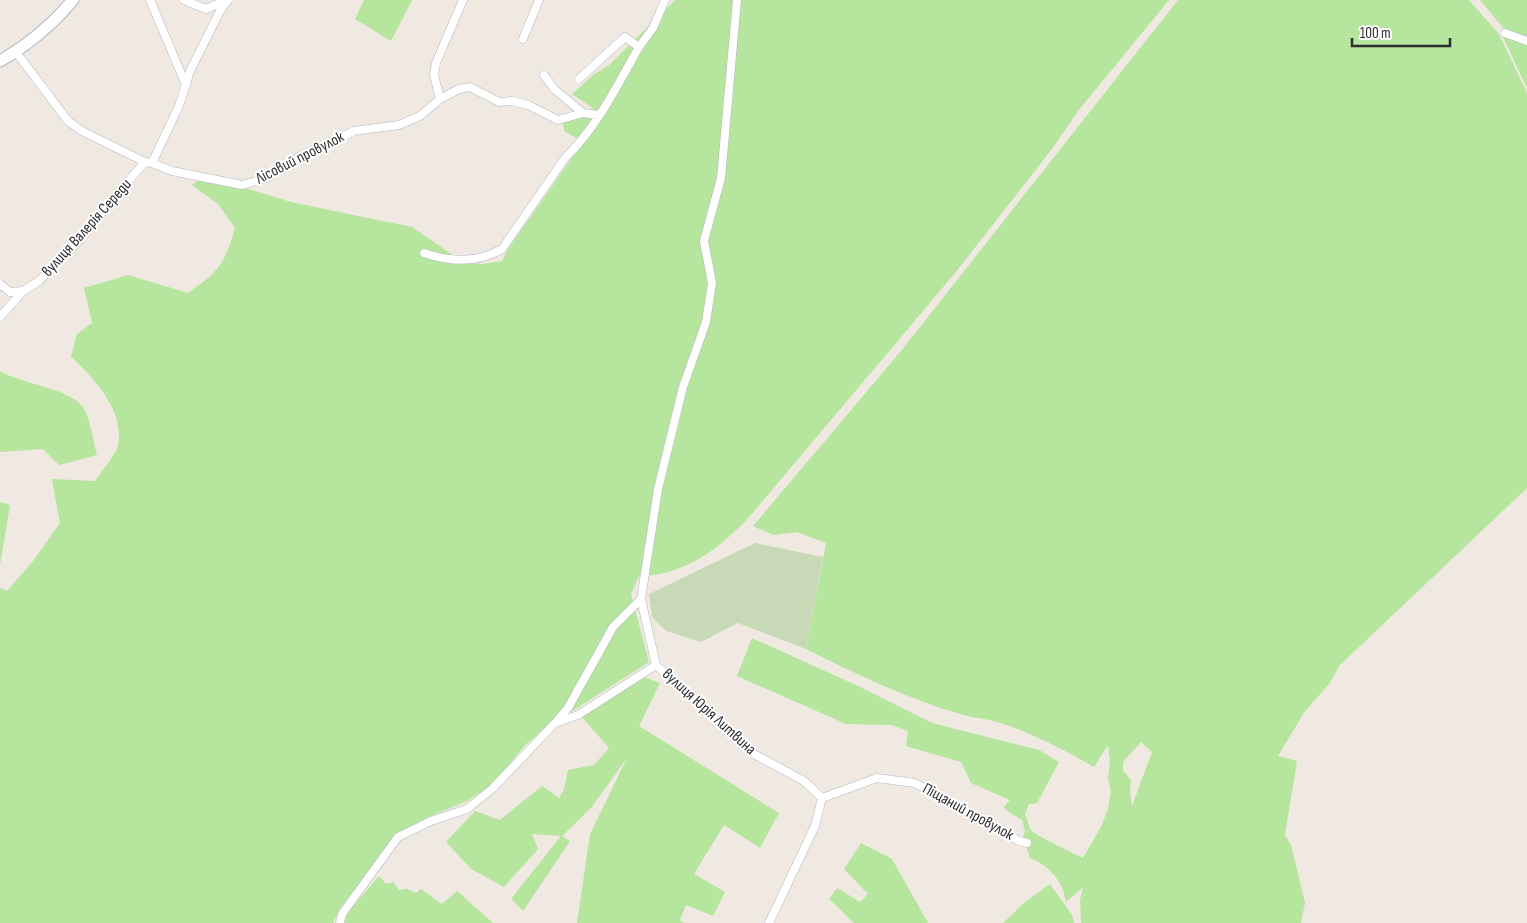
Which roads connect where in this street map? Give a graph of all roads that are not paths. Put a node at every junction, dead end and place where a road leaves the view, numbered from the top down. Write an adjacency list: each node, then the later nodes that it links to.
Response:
1 (73, 0): 13 (street)
2 (150, 0): 17 (street)
3 (184, 0): 4 (street)
4 (228, 0): 17 (street, вулиця Валерія Середи)
5 (463, 0): 18 (street)
6 (538, 0): 10 (street)
7 (737, 0): 26 (street)
8 (662, 1): 12 (street)
9 (1505, 34): 11 (street)
10 (523, 39)
11 (1527, 41)
12 (638, 47): 16 (street); 20 (street)
13 (16, 52): 14 (street); 21 (street)
14 (0, 61)
15 (544, 75): 19 (street)
16 (578, 79)
17 (186, 86): 21 (street, вулиця Валерія Середи)
18 (440, 99): 19 (street, Лісовий провулок); 21 (street, Лісовий провулок)
19 (583, 113): 20 (street)
20 (599, 115): 22 (street)
21 (149, 162): 24 (street, вулиця Валерія Середи)
22 (424, 253)
23 (0, 284): 24 (street)
24 (23, 291): 25 (street, вулиця Валерія Середи)
25 (0, 317)
26 (641, 599): 27 (street); 28 (street)
27 (656, 665): 28 (street); 29 (street, вулиця Юрія Литвина)
28 (555, 723): 31 (street)
29 (822, 798): 30 (street, Піщаний провулок); 32 (street)
30 (1027, 843)
31 (340, 923)
32 (769, 923)

